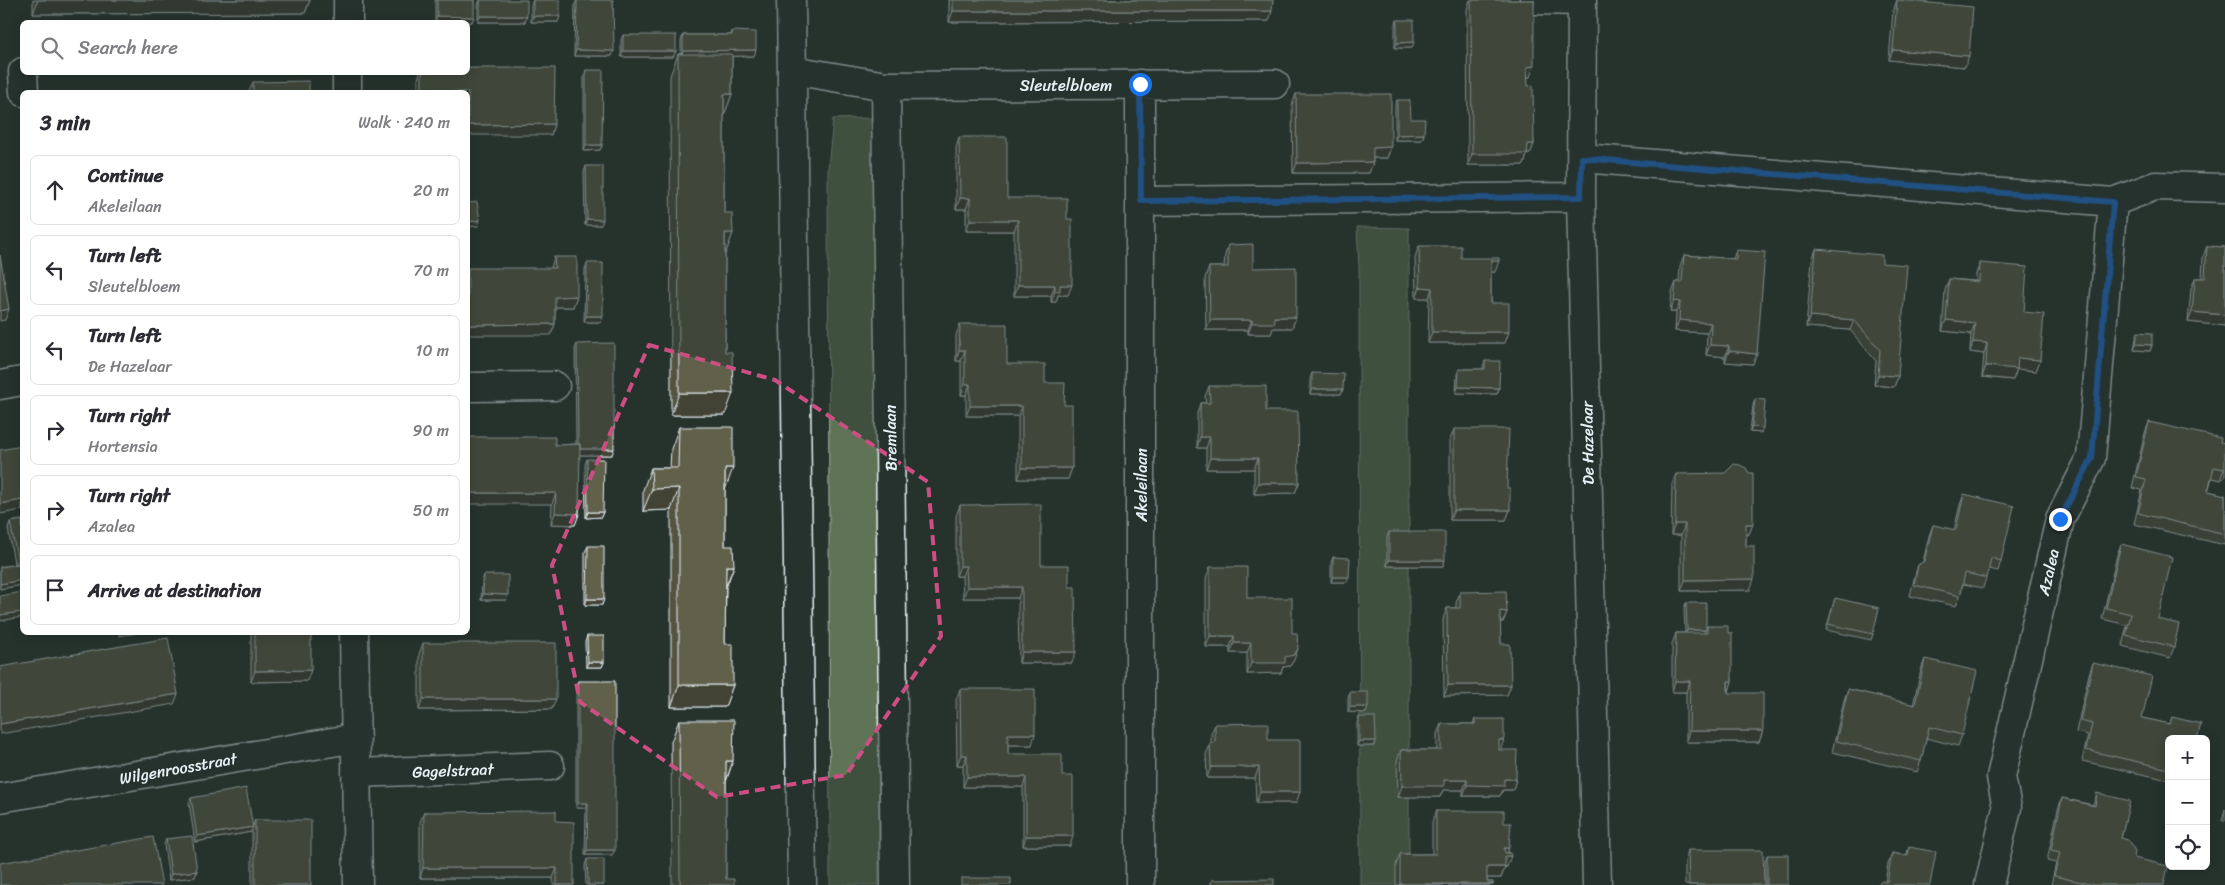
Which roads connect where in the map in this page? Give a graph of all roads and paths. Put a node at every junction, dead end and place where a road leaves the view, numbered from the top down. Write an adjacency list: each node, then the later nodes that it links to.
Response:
1 (348, 0): 5 (street)
2 (791, 0): 6 (street)
3 (1534, 0): 4 (street)
4 (1582, 0): 14 (street, De Hazelaar)
5 (348, 20)
6 (792, 70): 11 (street); 29 (street)
7 (23, 75): 12 (street)
8 (347, 75): 13 (street)
9 (1140, 84): 10 (street, Sleutelbloem); 11 (street, Sleutelbloem); 17 (street, Akeleilaan)
10 (1275, 84)
11 (886, 86): 30 (street, Bremlaan)
12 (24, 90)
13 (347, 90)
14 (1582, 158): 16 (street, De Hazelaar); 18 (street)
15 (2225, 188): 18 (street)
16 (1581, 197): 17 (street); 32 (street, De Hazelaar)
17 (1141, 201): 31 (street, Akeleilaan)
18 (2113, 202): 33 (street, Azalea)
19 (20, 381): 20 (street)
20 (0, 385)
21 (555, 386): 22 (street)
22 (470, 387)
23 (354, 635): 24 (street)
24 (356, 738): 26 (street); 27 (street, Wilgenroosstraat)
25 (550, 766): 26 (street, Gagelstraat)
26 (356, 773): 28 (street)
27 (0, 798)
28 (358, 885)
29 (802, 885)
30 (895, 885)
31 (1140, 885)
32 (1597, 885)
33 (1989, 885)

